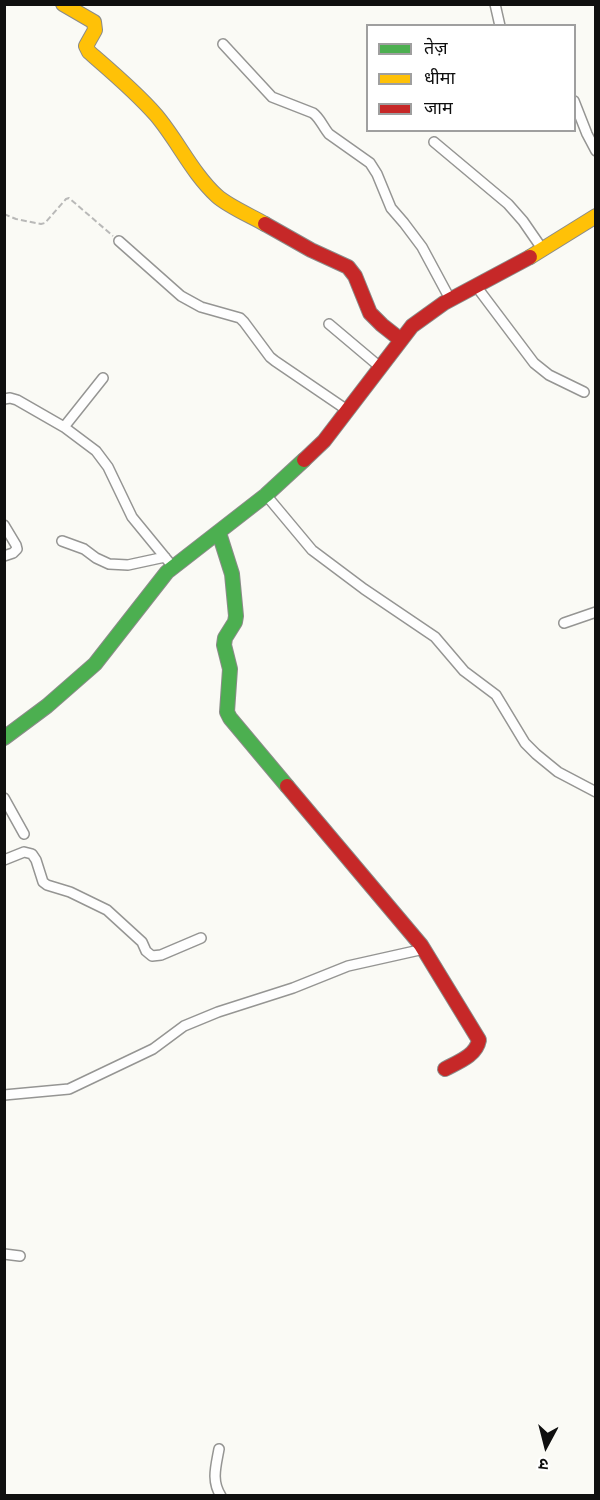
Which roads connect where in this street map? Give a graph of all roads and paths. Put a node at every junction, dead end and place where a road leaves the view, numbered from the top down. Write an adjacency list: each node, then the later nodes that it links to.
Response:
1 (63, 4): 15 (street)
2 (495, 4): 3 (street)
3 (500, 24)
4 (223, 45): 13 (street)
5 (576, 106): 7 (street)
6 (434, 142): 11 (street)
7 (596, 151)
8 (4, 214): 10 (path)
9 (596, 216): 11 (street)
10 (119, 241): 20 (street)
11 (543, 250): 12 (street)
12 (476, 286): 13 (street); 18 (street)
13 (450, 299): 15 (street)
14 (329, 324): 16 (street)
15 (400, 340): 16 (street)
16 (380, 367): 20 (street)
17 (103, 378): 21 (street)
18 (584, 392)
19 (4, 399): 21 (street)
20 (347, 410): 22 (street)
21 (64, 427): 27 (street)
22 (266, 495): 24 (street); 31 (street)
23 (4, 525): 26 (street)
24 (219, 533): 27 (street); 36 (street)
25 (62, 541): 27 (street)
26 (4, 556)
27 (169, 562): 30 (street)
28 (596, 612): 29 (street)
29 (564, 622)
30 (4, 738)
31 (596, 792)
32 (4, 798): 33 (street)
33 (24, 834)
34 (4, 860): 35 (street)
35 (201, 938)
36 (424, 949): 37 (street); 38 (street)
37 (445, 1069)
38 (4, 1095)
39 (4, 1254): 40 (street)
40 (20, 1256)
41 (219, 1449): 42 (street)
42 (221, 1496)

